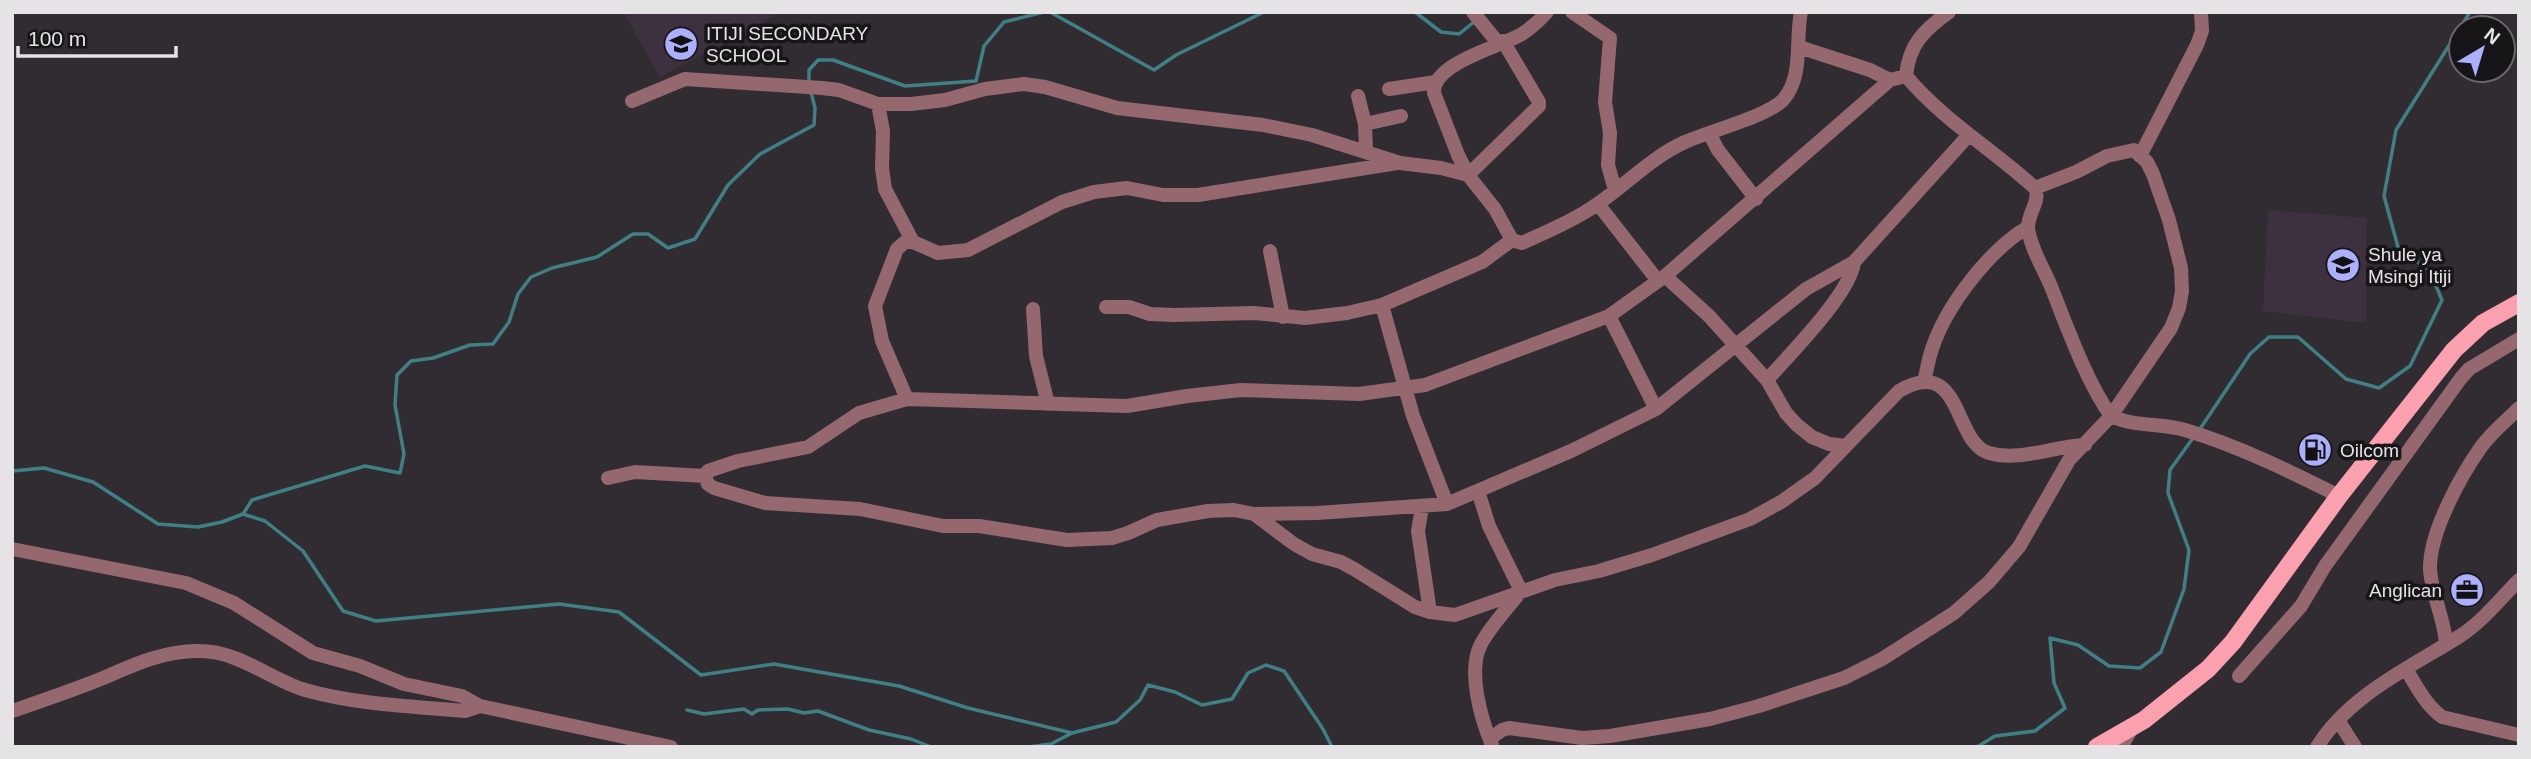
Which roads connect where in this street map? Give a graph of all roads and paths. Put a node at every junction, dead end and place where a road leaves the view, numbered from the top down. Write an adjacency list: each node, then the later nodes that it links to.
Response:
1 (1547, 12): 7 (street)
2 (1572, 12): 25 (street)
3 (1801, 12): 8 (street)
4 (1949, 12): 9 (street)
5 (2201, 12): 21 (street)
6 (1478, 17): 7 (street)
7 (1501, 42): 11 (street); 23 (street)
8 (1799, 47): 10 (street); 18 (street)
9 (1906, 76): 10 (street); 19 (street)
10 (1890, 80): 26 (street)
11 (1436, 82): 12 (street); 23 (street)
12 (1389, 89)
13 (1358, 96): 17 (street)
14 (632, 101): 15 (street)
15 (878, 104): 20 (street); 30 (street)
16 (1401, 116): 17 (street)
17 (1364, 124): 20 (street)
18 (1709, 133): 25 (street); 26 (street)
19 (1968, 136): 24 (street); 32 (street)
20 (1366, 150): 22 (street)
21 (2140, 156): 24 (street); 49 (street)
22 (1400, 163): 23 (street); 30 (street)
23 (1468, 175): 29 (street)
24 (2035, 188): 28 (street)
25 (1615, 190): 27 (street)
26 (1756, 199): 33 (street)
27 (1598, 204): 29 (street); 33 (street)
28 (2028, 228): 43 (street); 49 (street)
29 (1512, 240): 35 (street)
30 (913, 242): 45 (street)
31 (1270, 251): 39 (street)
32 (1854, 262): 41 (street); 42 (street)
33 (1661, 279): 38 (street); 41 (street)
34 (2519, 303): 55 (main road)
35 (1382, 305): 39 (street); 44 (street)
36 (1106, 307): 39 (street)
37 (1033, 309): 46 (street)
38 (1609, 316): 44 (street); 48 (street)
39 (1283, 317)
40 (2519, 339): 65 (street)
41 (1734, 346): 42 (street); 48 (street)
42 (1767, 380): 51 (street)
43 (1924, 381): 50 (street); 51 (street)
44 (1406, 389): 46 (street); 56 (street)
45 (907, 399): 46 (street); 52 (street)
46 (1048, 404)
47 (2519, 408): 63 (street)
48 (1656, 409): 54 (street)
49 (2111, 416): 50 (street); 55 (street)
50 (2085, 445): 71 (street)
51 (1846, 446): 61 (street)
52 (705, 476): 53 (street); 58 (street)
53 (608, 478)
54 (1478, 491): 56 (street); 61 (street)
55 (2339, 496): 69 (main road)
56 (1447, 504): 57 (street)
57 (1422, 507): 58 (street); 62 (street)
58 (1254, 514): 62 (street)
59 (12, 549): 66 (street)
60 (2519, 580): 63 (street)
61 (1521, 591): 62 (street); 71 (street)
62 (1430, 612)
63 (2446, 643): 64 (street)
64 (2406, 669): 68 (street); 70 (street)
65 (2239, 676)
66 (480, 706): 67 (street); 72 (street)
67 (12, 711)
68 (2337, 720): 75 (street); 76 (street)
69 (2132, 728): 73 (main road); 74 (street)
70 (2519, 735)
71 (1491, 743)
72 (671, 747)
73 (2097, 747)
74 (2121, 747)
75 (2317, 747)
76 (2355, 747)

